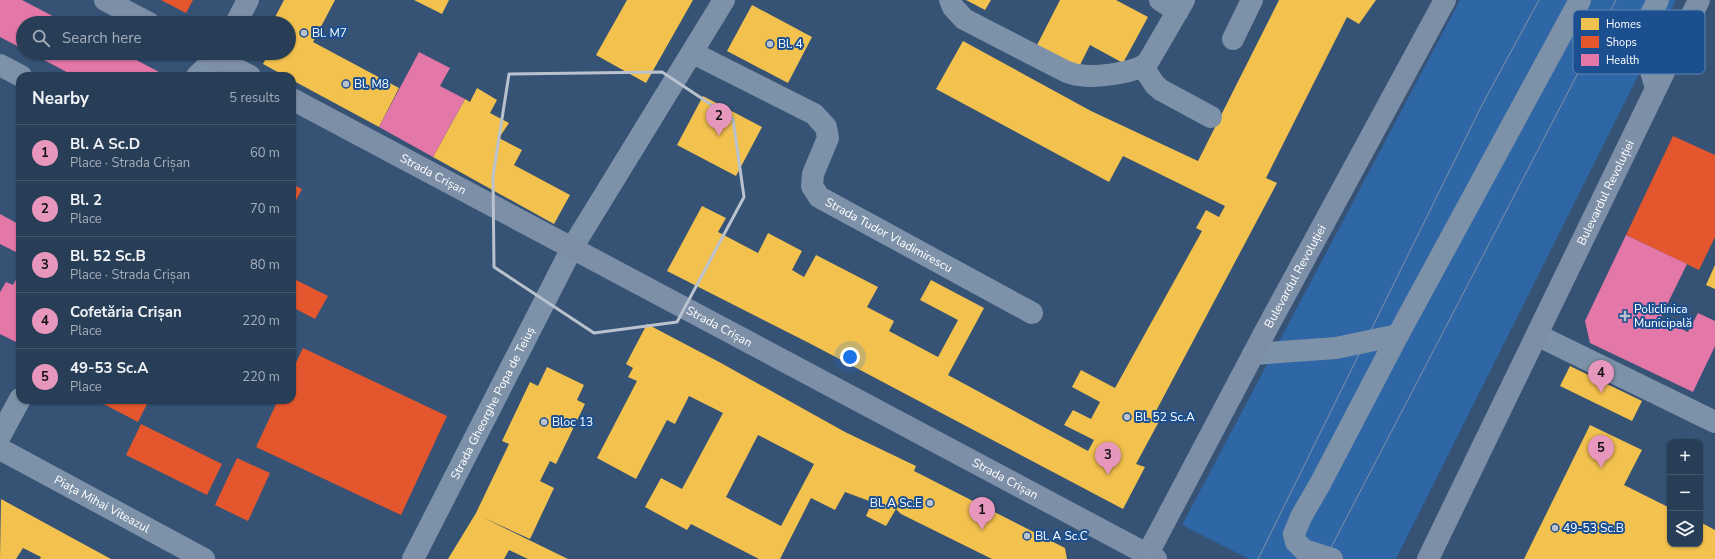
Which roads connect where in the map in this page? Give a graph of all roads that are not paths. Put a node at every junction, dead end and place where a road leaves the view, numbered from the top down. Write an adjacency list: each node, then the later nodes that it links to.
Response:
1 (105, 0): 15 (main road)
2 (248, 0): 16 (main road)
3 (724, 0): 18 (street)
4 (950, 0): 22 (street)
5 (1252, 0): 17 (street)
6 (1445, 0): 35 (main road, Bulevardul Revoluției)
7 (1580, 0): 11 (street)
8 (1658, 0): 12 (street)
9 (1699, 0): 13 (main road, Bulevardul Revoluției)
10 (1174, 4): 22 (street)
11 (1575, 10)
12 (1653, 10)
13 (1694, 10)
14 (1573, 13): 33 (street)
15 (136, 16)
16 (240, 16)
17 (1233, 39)
18 (693, 53): 31 (street); 32 (street, Strada Tudor Vladimirescu)
19 (210, 60): 23 (street)
20 (223, 60): 24 (main road)
21 (0, 65): 25 (street)
22 (1143, 67): 30 (street)
23 (200, 72)
24 (243, 72)
25 (16, 73)
26 (1652, 74): 28 (street)
27 (1663, 74): 28 (main road, Bulevardul Revoluției)
28 (1656, 88): 34 (main road, Bulevardul Revoluției)
29 (296, 100): 31 (main road, Strada Crișan)
30 (1211, 117)
31 (572, 248): 40 (main road, Strada Crișan); 42 (street, Strada Gheorghe Popa de Teiuș)
32 (1032, 313)
33 (1398, 335): 35 (street); 43 (street)
34 (1537, 335): 37 (street); 44 (main road, Bulevardul Revoluției)
35 (1253, 354): 40 (main road, Bulevardul Revoluției)
36 (17, 404): 38 (street)
37 (1715, 422)
38 (0, 436)
39 (0, 449): 41 (street, Piața Mihai Viteazul)
40 (1149, 557)
41 (204, 559)
42 (413, 559)
43 (1332, 559)
44 (1428, 559)

